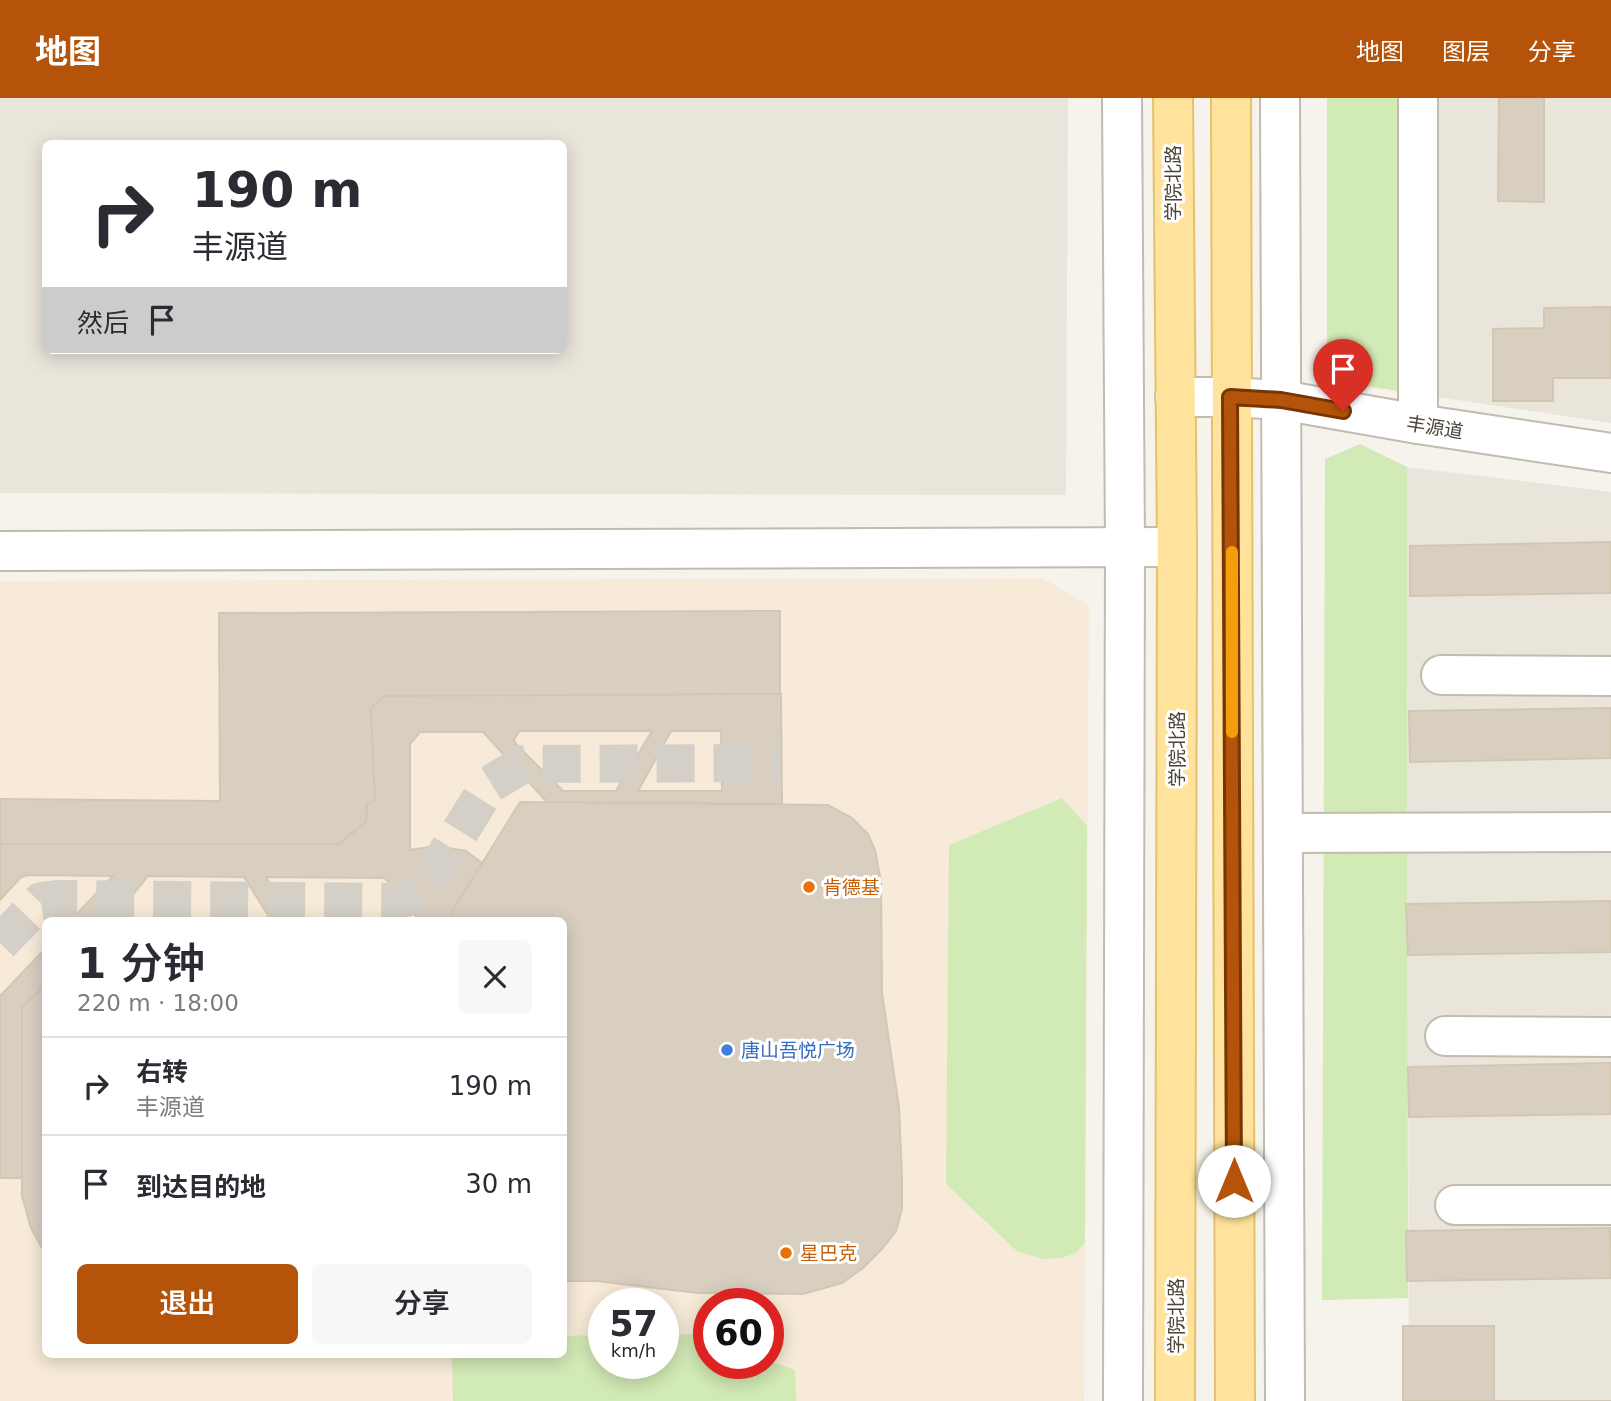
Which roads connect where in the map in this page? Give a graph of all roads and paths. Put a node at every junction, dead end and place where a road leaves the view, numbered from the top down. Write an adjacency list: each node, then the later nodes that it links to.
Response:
1 (1122, 98): 11 (street)
2 (1173, 98): 6 (main road, 学院北路)
3 (1231, 98): 7 (main road)
4 (1280, 98): 8 (street)
5 (1418, 98): 9 (street)
6 (1175, 397): 7 (street, 丰源道); 12 (main road, 学院北路)
7 (1230, 397): 8 (street, 丰源道); 24 (main road)
8 (1281, 400): 9 (street, 丰源道); 17 (street)
9 (1418, 425): 10 (street, 丰源道)
10 (1611, 453)
11 (1125, 547): 12 (street); 13 (street); 22 (street)
12 (1177, 547): 23 (main road, 学院北路)
13 (0, 551)
14 (1441, 675): 15 (street)
15 (1611, 676)
16 (1611, 832): 17 (street)
17 (1283, 833): 25 (street)
18 (1445, 1036): 19 (street)
19 (1611, 1037)
20 (1455, 1205): 21 (street)
21 (1611, 1205)
22 (1123, 1401)
23 (1175, 1401)
24 (1235, 1401)
25 (1285, 1401)

